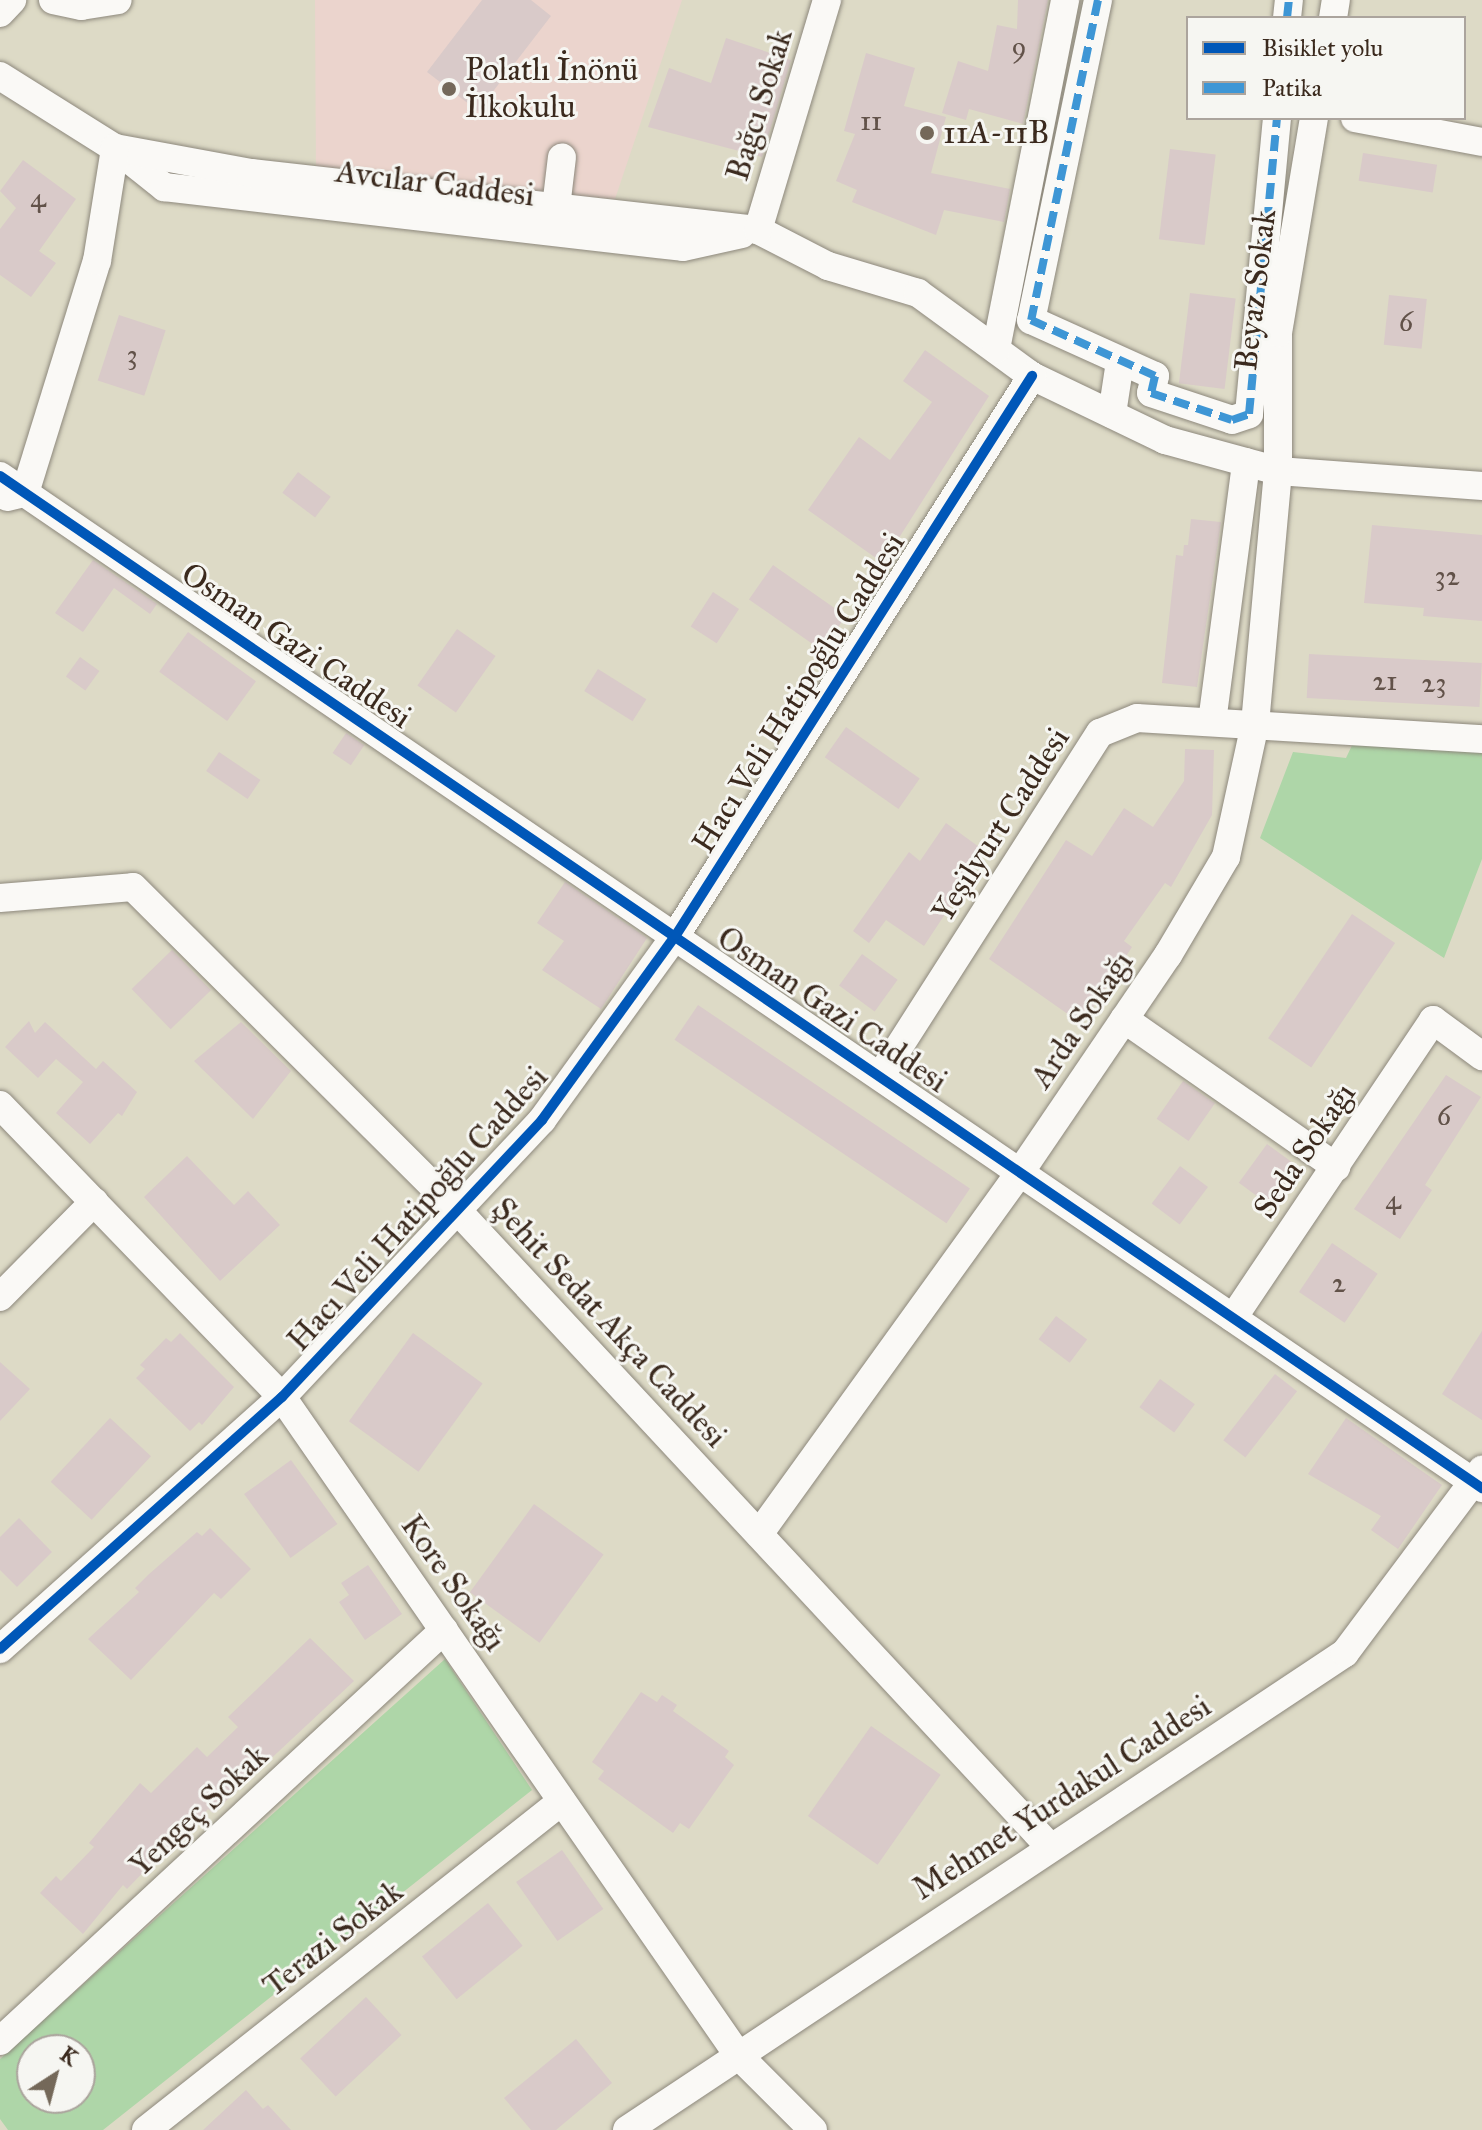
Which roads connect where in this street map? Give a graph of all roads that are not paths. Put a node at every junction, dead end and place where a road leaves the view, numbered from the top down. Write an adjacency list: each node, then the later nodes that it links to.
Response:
1 (12, 0): 7 (street)
2 (53, 0): 3 (street)
3 (118, 0)
4 (827, 0): 16 (street, Bağcı Sokak)
5 (1065, 0): 18 (street)
6 (1098, 0): 19 (street)
7 (0, 13)
8 (0, 76): 13 (street, Avcılar Caddesi)
9 (1277, 120): 19 (street)
10 (1314, 120): 23 (street, Beyaz Sokak)
11 (1366, 120): 12 (street)
12 (1482, 142)
13 (115, 148): 15 (street, Avcılar Caddesi); 17 (street, Avcılar Caddesi); 26 (street)
14 (562, 157): 15 (street)
15 (558, 204): 16 (street, Avcılar Caddesi); 17 (street)
16 (758, 230): 17 (street, Avcılar Caddesi); 18 (street, Avcılar Caddesi)
17 (553, 232)
18 (996, 349): 20 (street, Avcılar Caddesi)
19 (1120, 362): 21 (street)
20 (1032, 376): 21 (street, Avcılar Caddesi); 31 (street, Hacı Veli Hatipoğlu Caddesi)
21 (1112, 414): 22 (street, Avcılar Caddesi)
22 (1246, 462): 23 (street, Avcılar Caddesi); 27 (street)
23 (1278, 471): 25 (street, Avcılar Caddesi); 28 (street, Arda Sokağı)
24 (0, 476): 26 (street, Osman Gazi Caddesi)
25 (1481, 483)
26 (13, 496): 31 (street, Osman Gazi Caddesi)
27 (1212, 722): 28 (street, Yeşilyurt Caddesi); 34 (street, Yeşilyurt Caddesi)
28 (1255, 724): 29 (street, Yeşilyurt Caddesi); 32 (street, Arda Sokağı)
29 (1482, 739)
30 (0, 898): 39 (street, Şehit Sedat Akça Caddesi)
31 (676, 935): 34 (street, Osman Gazi Caddesi); 39 (street, Hacı Veli Hatipoğlu Caddesi)
32 (1124, 1019): 36 (street); 37 (street, Arda Sokağı)
33 (1482, 1056): 36 (street, Seda Sokağı)
34 (881, 1075): 37 (street, Osman Gazi Caddesi)
35 (0, 1105): 38 (street, Kore Sokağı)
36 (1336, 1167): 41 (street, Seda Sokağı)
37 (1021, 1171): 41 (street, Osman Gazi Caddesi); 44 (street, Arda Sokağı)
38 (94, 1202): 40 (street); 42 (street, Kore Sokağı)
39 (457, 1210): 42 (street, Hacı Veli Hatipoğlu Caddesi); 44 (street, Şehit Sedat Akça Caddesi)
40 (0, 1297)
41 (1233, 1318): 43 (street, Osman Gazi Caddesi)
42 (282, 1397): 45 (street, Kore Sokağı); 46 (street, Hacı Veli Hatipoğlu Caddesi)
43 (1479, 1481): 48 (street, Mehmet Yurdakul Caddesi)
44 (759, 1534): 48 (street, Şehit Sedat Akça Caddesi)
45 (444, 1630): 47 (street, Kore Sokağı); 49 (street, Yengeç Sokak)
46 (0, 1649)
47 (562, 1801): 50 (street, Kore Sokağı); 51 (street, Terazi Sokak)
48 (1049, 1846): 50 (street, Mehmet Yurdakul Caddesi)
49 (0, 2041)
50 (738, 2055): 52 (street, Mehmet Yurdakul Caddesi); 53 (street, Kore Sokağı)
51 (146, 2130)
52 (627, 2130)
53 (813, 2130)

